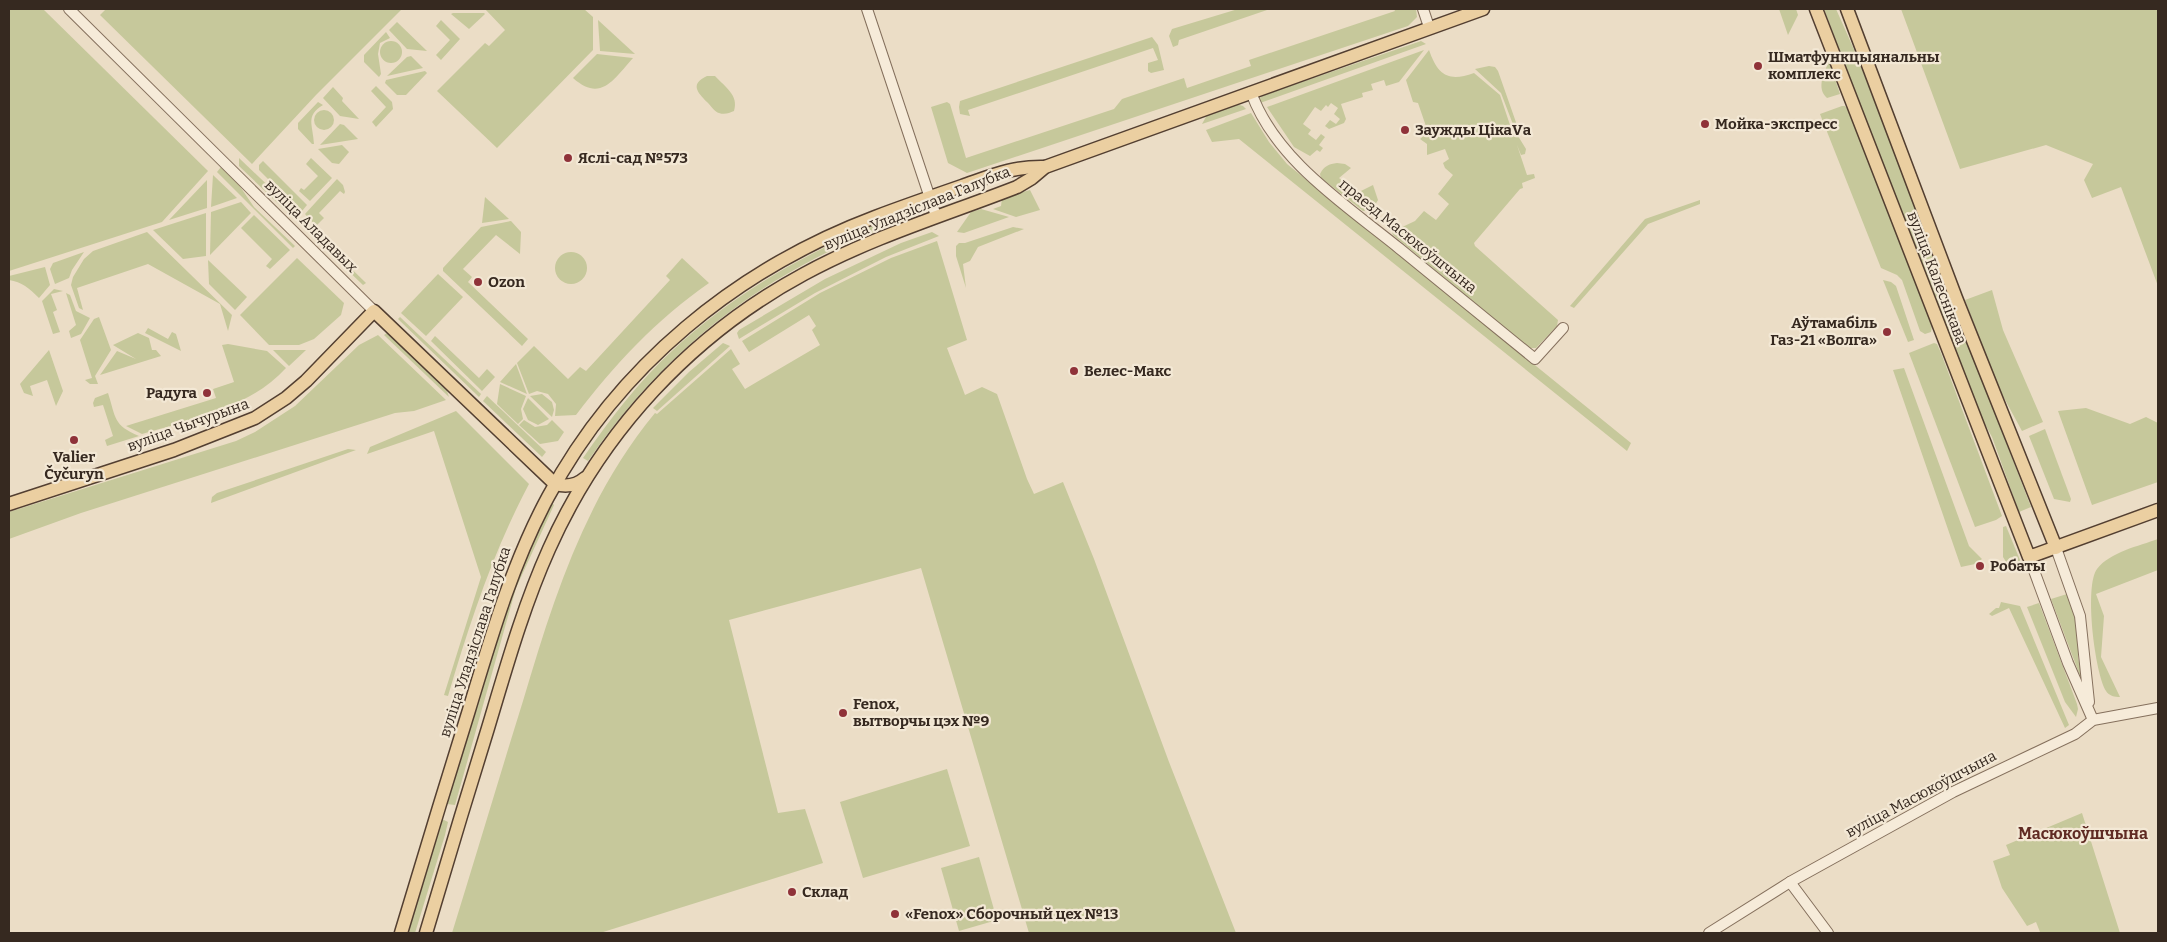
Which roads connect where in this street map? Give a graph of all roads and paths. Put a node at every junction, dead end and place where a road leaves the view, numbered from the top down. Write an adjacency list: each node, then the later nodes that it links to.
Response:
1 (69, 9): 12 (street, вуліца Аладавых)
2 (867, 9): 10 (street)
3 (1424, 9): 7 (street)
4 (1483, 9): 7 (main road, вуліца Уладзіслава Галубка)
5 (1816, 9): 22 (main road, вуліца Калеснікава)
6 (1848, 9): 21 (main road, вуліца Калеснікава)
7 (1430, 27): 8 (main road, вуліца Уладзіслава Галубка)
8 (1251, 92): 9 (main road, вуліца Уладзіслава Галубка); 13 (street, праезд Масюкоўшчына)
9 (1046, 167): 10 (main road, вуліца Уладзіслава Галубка); 11 (main road, вуліца Уладзіслава Галубка)
10 (929, 197): 11 (street); 14 (main road, вуліца Уладзіслава Галубка)
11 (936, 216): 16 (main road, вуліца Уладзіслава Галубка)
12 (374, 311): 15 (main road, вуліца Аладавых); 18 (main road, вуліца Чычурына)
13 (1563, 328)
14 (569, 462): 15 (main road); 17 (main road, вуліца Уладзіслава Галубка)
15 (539, 467): 17 (main road, вуліца Аладавых)
16 (587, 476): 17 (main road); 19 (main road, вуліца Уладзіслава Галубка)
17 (559, 483): 19 (main road); 26 (main road, вуліца Уладзіслава Галубка)
18 (9, 504)
19 (569, 508): 27 (main road, вуліца Уладзіслава Галубка)
20 (2158, 510): 21 (main road)
21 (2056, 548): 22 (main road); 24 (street, вуліца Калеснікава)
22 (2029, 557): 24 (street, вуліца Калеснікава)
23 (2158, 708): 24 (street, вуліца Масюкоўшчына)
24 (2092, 715): 25 (street, вуліца Масюкоўшчына)
25 (1790, 882): 28 (street, вуліца Масюкоўшчына); 29 (street)
26 (401, 933)
27 (426, 933)
28 (1709, 933)
29 (1828, 933)

